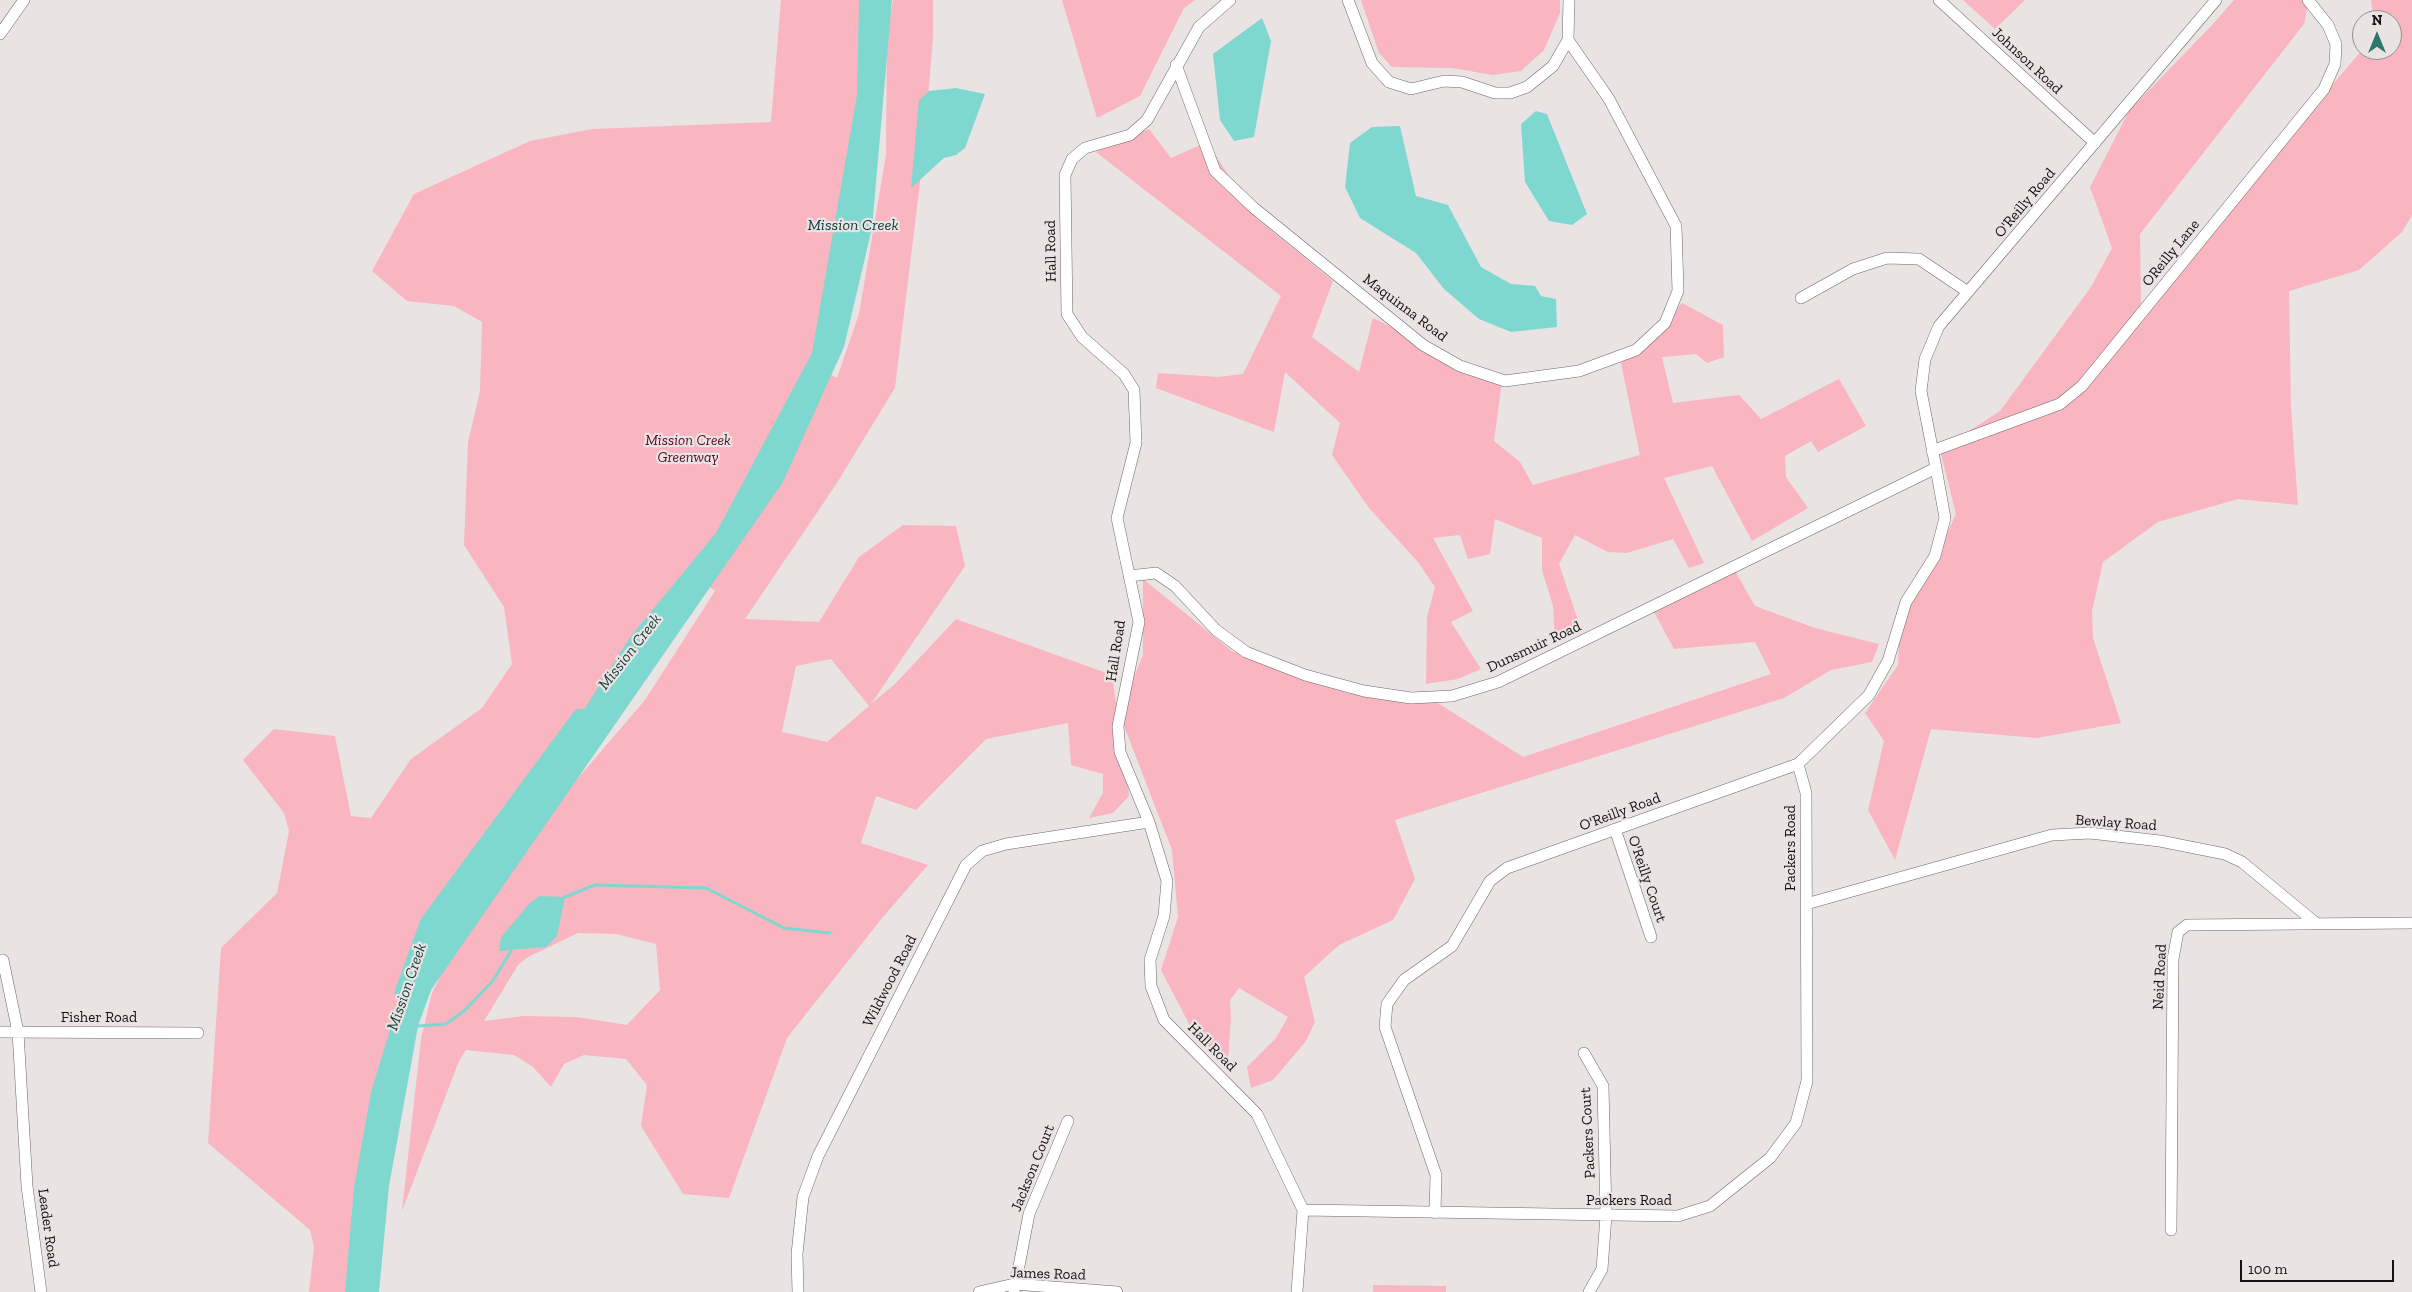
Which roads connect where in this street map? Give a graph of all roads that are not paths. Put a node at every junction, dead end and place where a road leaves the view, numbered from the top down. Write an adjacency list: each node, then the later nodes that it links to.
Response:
1 (24, 0): 8 (street)
2 (1230, 0): 10 (street, Hall Road)
3 (1348, 0): 9 (street)
4 (1569, 0): 9 (street)
5 (1939, 0): 11 (street, Johnson Road)
6 (2216, 0): 11 (street, O'Reilly Road)
7 (2308, 0): 14 (street, OReilly Lane)
8 (0, 34)
9 (1568, 40): 10 (street, Maquinna Road)
10 (1176, 66): 16 (street, Hall Road)
11 (2095, 143): 12 (street, O'Reilly Road)
12 (1968, 292): 13 (street); 14 (street, O'Reilly Road)
13 (1801, 298)
14 (1932, 451): 15 (street)
15 (1936, 468): 16 (street, Dunsmuir Road); 17 (street, O'Reilly Road)
16 (1128, 576): 18 (street, Hall Road)
17 (1798, 764): 19 (street, O'Reilly Road); 20 (street, Packers Road)
18 (1149, 822): 30 (street, Hall Road); 36 (street, Wildwood Road)
19 (1615, 829): 23 (street, O'Reilly Court); 31 (street, O'Reilly Road)
20 (1806, 904): 22 (street, Bewlay Road); 32 (street, Packers Road)
21 (2412, 923): 22 (street, Neid Road)
22 (2317, 924): 33 (street, Neid Road)
23 (1651, 937)
24 (3, 960): 26 (street, Leader Road)
25 (0, 1032): 26 (street, Fisher Road)
26 (18, 1032): 27 (street, Fisher Road); 35 (street, Leader Road)
27 (198, 1033)
28 (1584, 1053): 32 (street, Packers Court)
29 (1068, 1121): 34 (street, Jackson Court)
30 (1303, 1210): 31 (street, Packers Road); 39 (street, Hall Road)
31 (1434, 1213): 32 (street, Packers Road)
32 (1606, 1216): 40 (street, Packers Court)
33 (2171, 1230)
34 (1014, 1288): 37 (street, James Road); 38 (street, James Road)
35 (41, 1292)
36 (798, 1292)
37 (979, 1292)
38 (1117, 1292)
39 (1297, 1292)
40 (1590, 1292)

